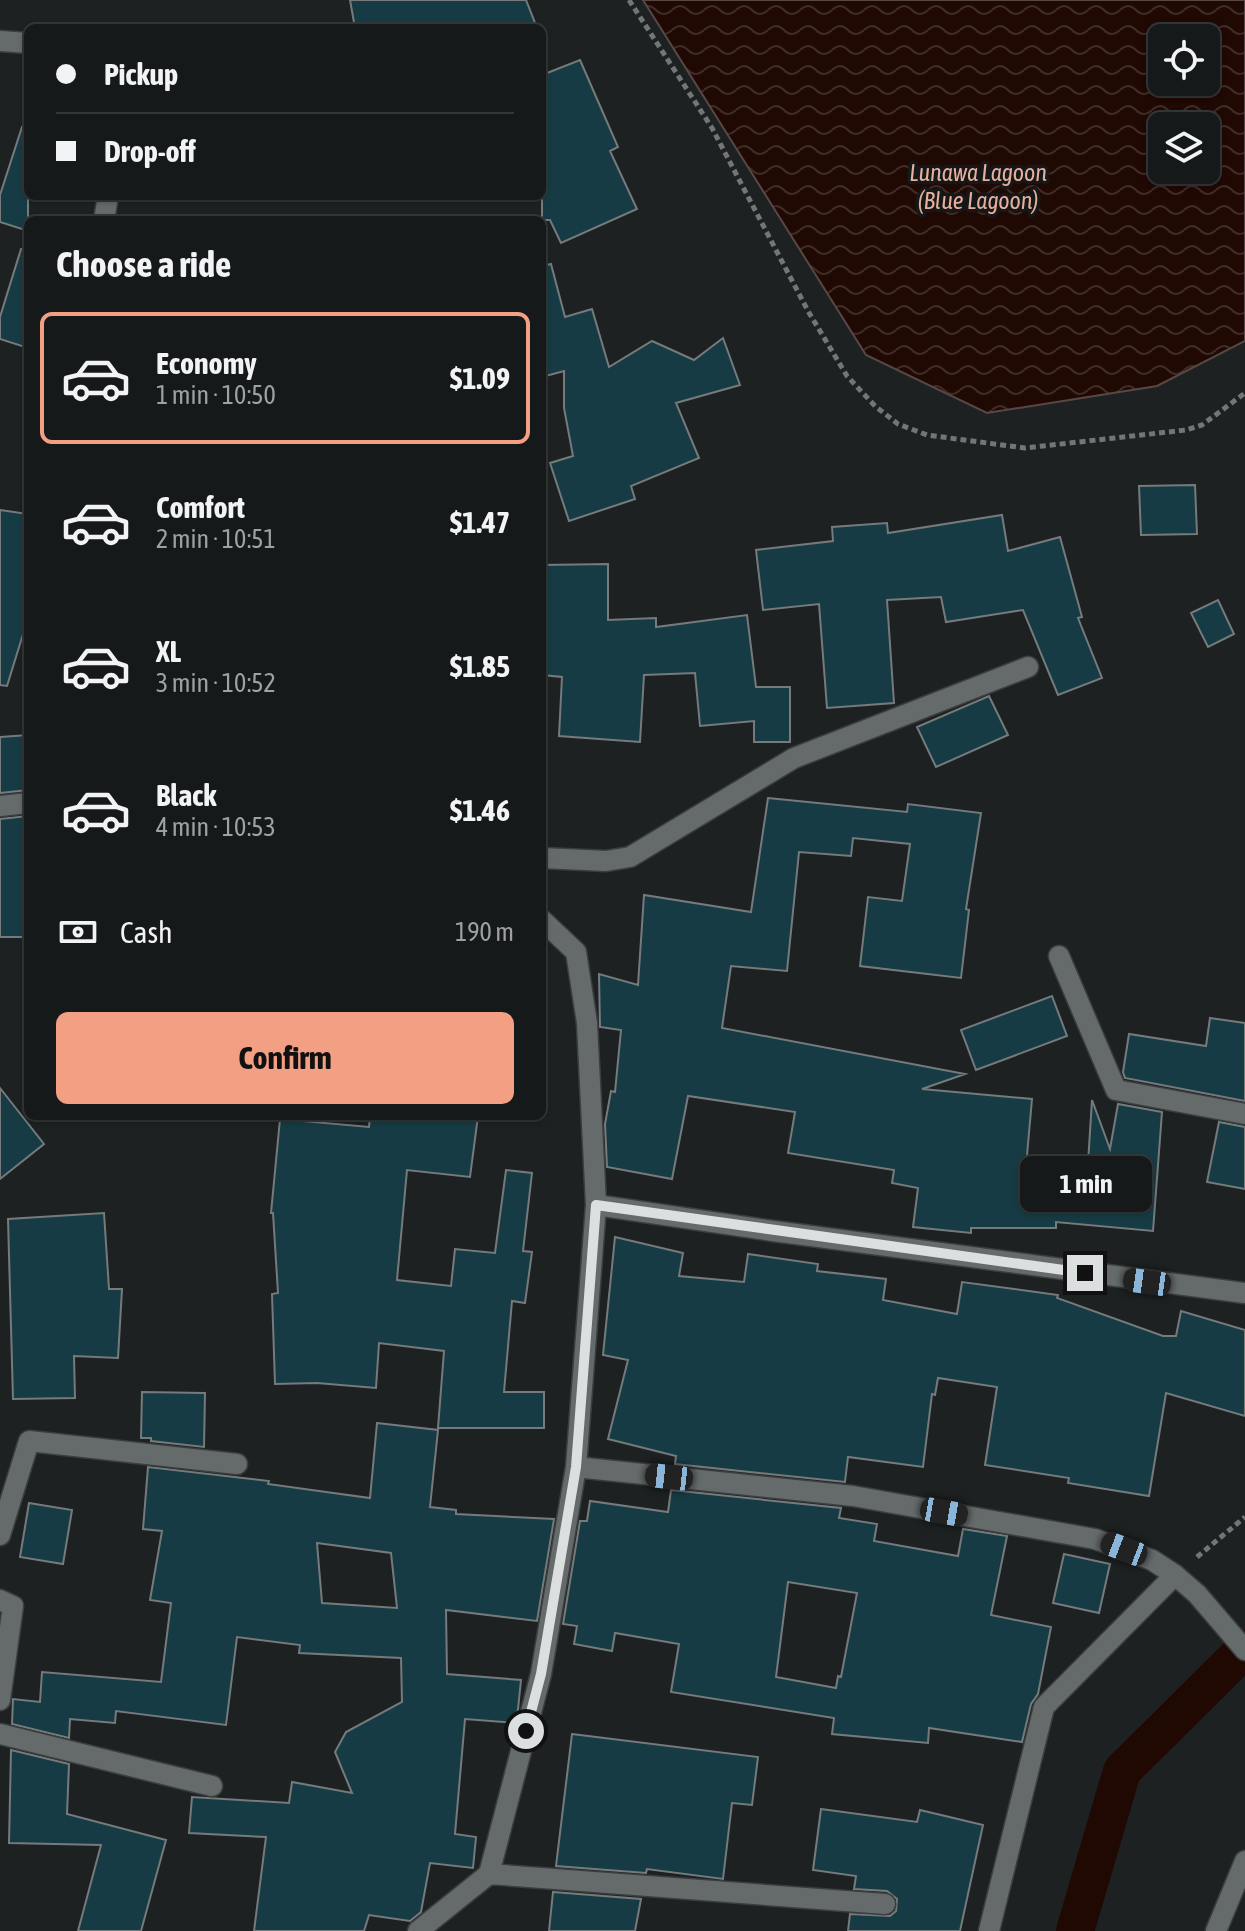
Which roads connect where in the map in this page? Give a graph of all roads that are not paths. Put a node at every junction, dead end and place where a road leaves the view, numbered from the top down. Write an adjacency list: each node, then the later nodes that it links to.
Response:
1 (0, 41): 2 (street)
2 (24, 43)
3 (1028, 667): 6 (street)
4 (24, 803): 5 (street)
5 (0, 806)
6 (546, 858)
7 (546, 924): 10 (street)
8 (1059, 956): 9 (street)
9 (1245, 1114)
10 (596, 1205): 11 (street); 13 (street)
11 (1245, 1293)
12 (237, 1464): 14 (street)
13 (576, 1467): 15 (street); 22 (street)
14 (0, 1535)
15 (1175, 1575): 17 (street); 25 (street)
16 (0, 1600): 18 (street)
17 (1245, 1650)
18 (0, 1700)
19 (0, 1734): 20 (street)
20 (212, 1786)
21 (1245, 1861): 26 (street)
22 (489, 1874): 23 (street); 24 (street)
23 (885, 1904)
24 (418, 1931)
25 (989, 1931)
26 (1216, 1931)

